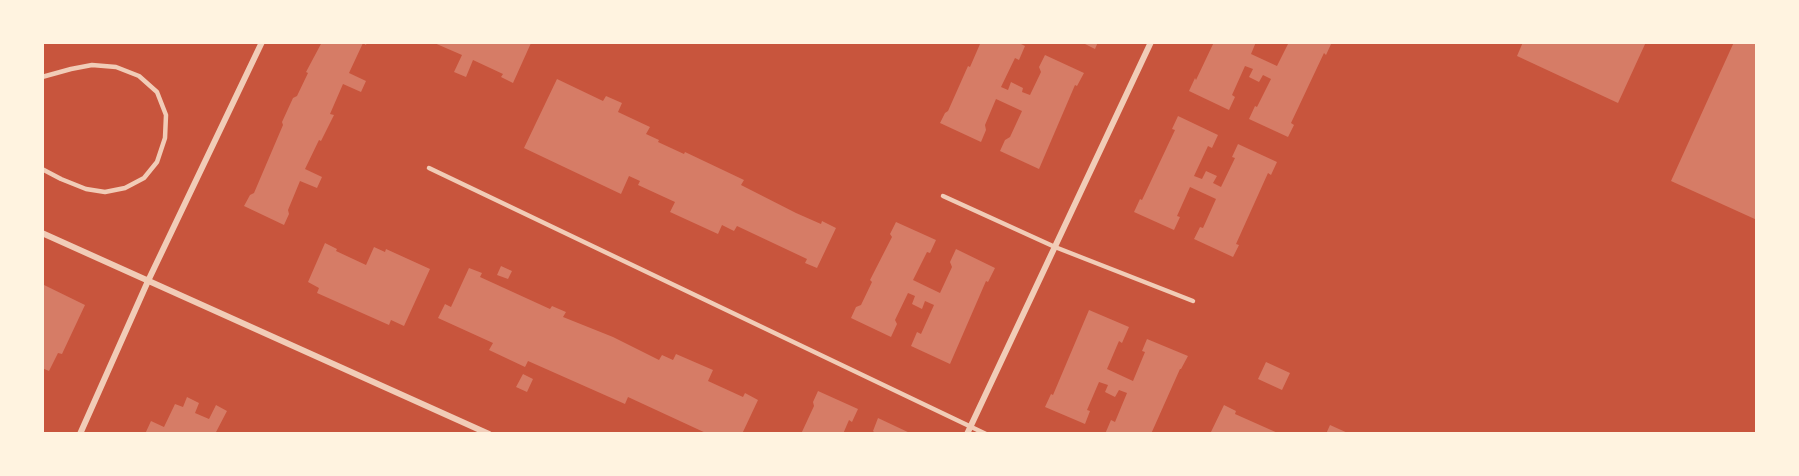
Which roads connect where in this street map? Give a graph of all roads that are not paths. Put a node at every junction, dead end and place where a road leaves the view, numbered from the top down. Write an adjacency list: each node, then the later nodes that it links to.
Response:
1 (262, 42): 9 (street)
2 (1151, 42): 8 (street)
3 (42, 77): 5 (lane)
4 (429, 168): 11 (lane)
5 (42, 169)
6 (943, 196): 8 (lane)
7 (42, 233): 9 (street)
8 (1055, 247): 10 (lane); 11 (street)
9 (148, 281): 12 (street); 13 (street)
10 (1193, 301)
11 (970, 427): 14 (street); 15 (lane)
12 (80, 434)
13 (489, 434)
14 (967, 434)
15 (986, 434)

